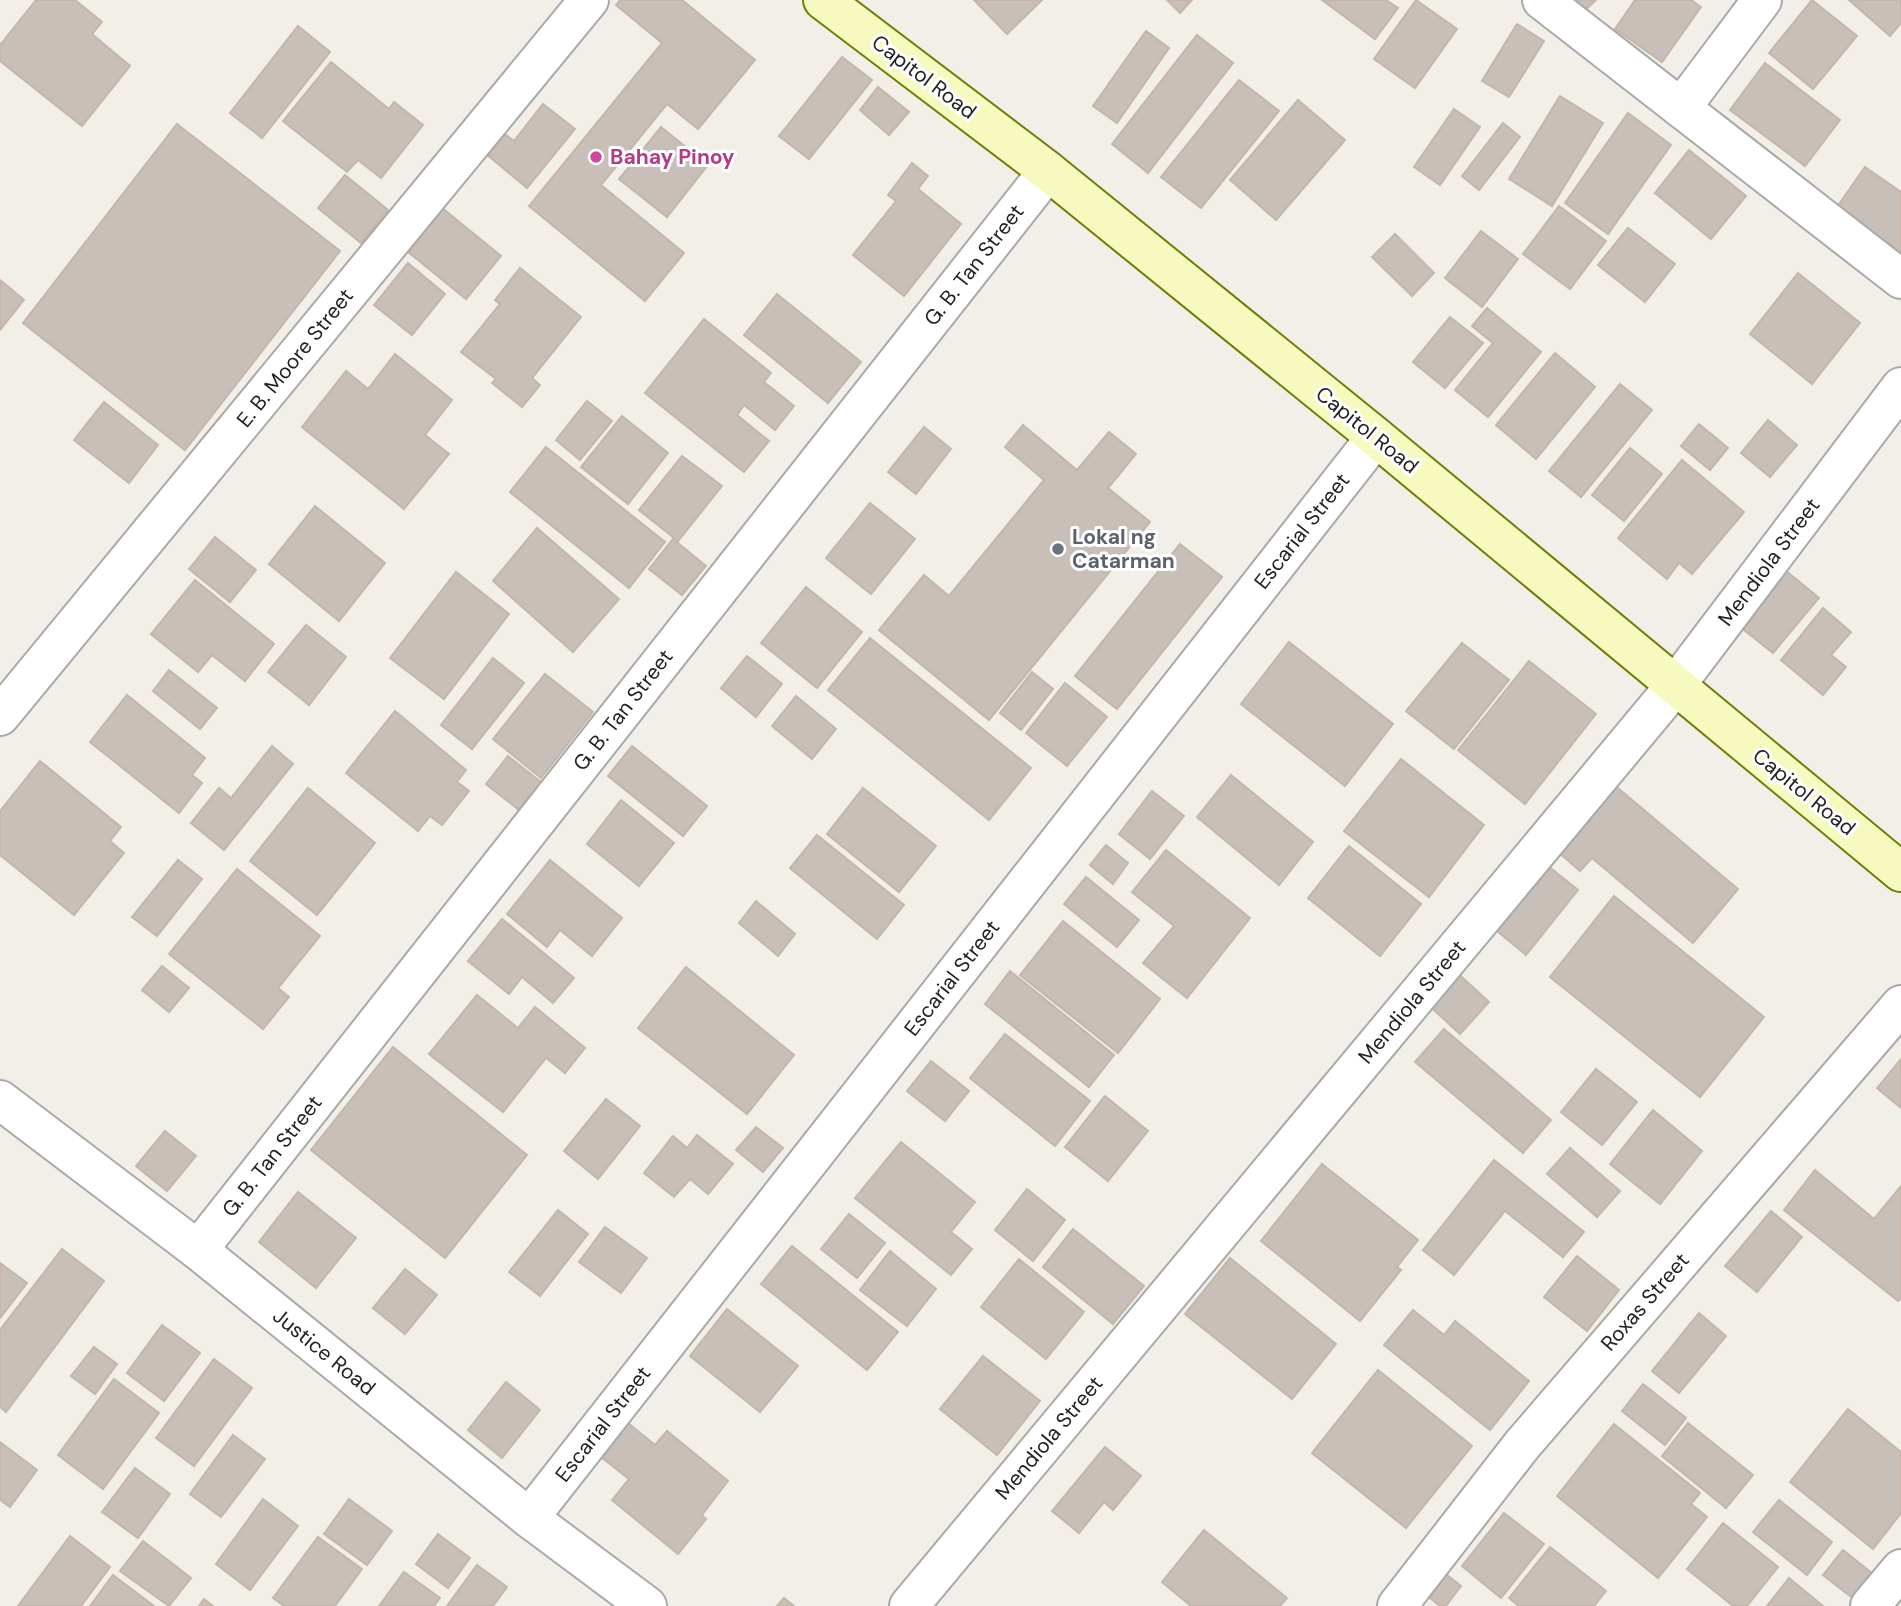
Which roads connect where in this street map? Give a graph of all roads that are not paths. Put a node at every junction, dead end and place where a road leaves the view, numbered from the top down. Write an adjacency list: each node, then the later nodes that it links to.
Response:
1 (589, 0): 11 (street, E. B. Moore Street)
2 (823, 0): 6 (street, Capitol Road)
3 (1542, 0): 5 (street)
4 (1762, 0): 5 (street)
5 (1681, 108): 7 (street)
6 (1048, 171): 9 (street, Capitol Road); 15 (street, G. B. Tan Street)
7 (1901, 279)
8 (1901, 387): 10 (street, Mendiola Street)
9 (1376, 437): 10 (street, Capitol Road); 16 (street, Escarial Street)
10 (1675, 686): 12 (street, Capitol Road); 19 (street, Mendiola Street)
11 (0, 716)
12 (1901, 872)
13 (1901, 1004): 20 (street, Roxas Street)
14 (0, 1100): 15 (street, Justice Road)
15 (198, 1250): 16 (street, Justice Road)
16 (529, 1518): 18 (street, Justice Road)
17 (1901, 1569): 21 (street)
18 (647, 1606)
19 (909, 1606)
20 (1397, 1606)
21 (1870, 1606)

